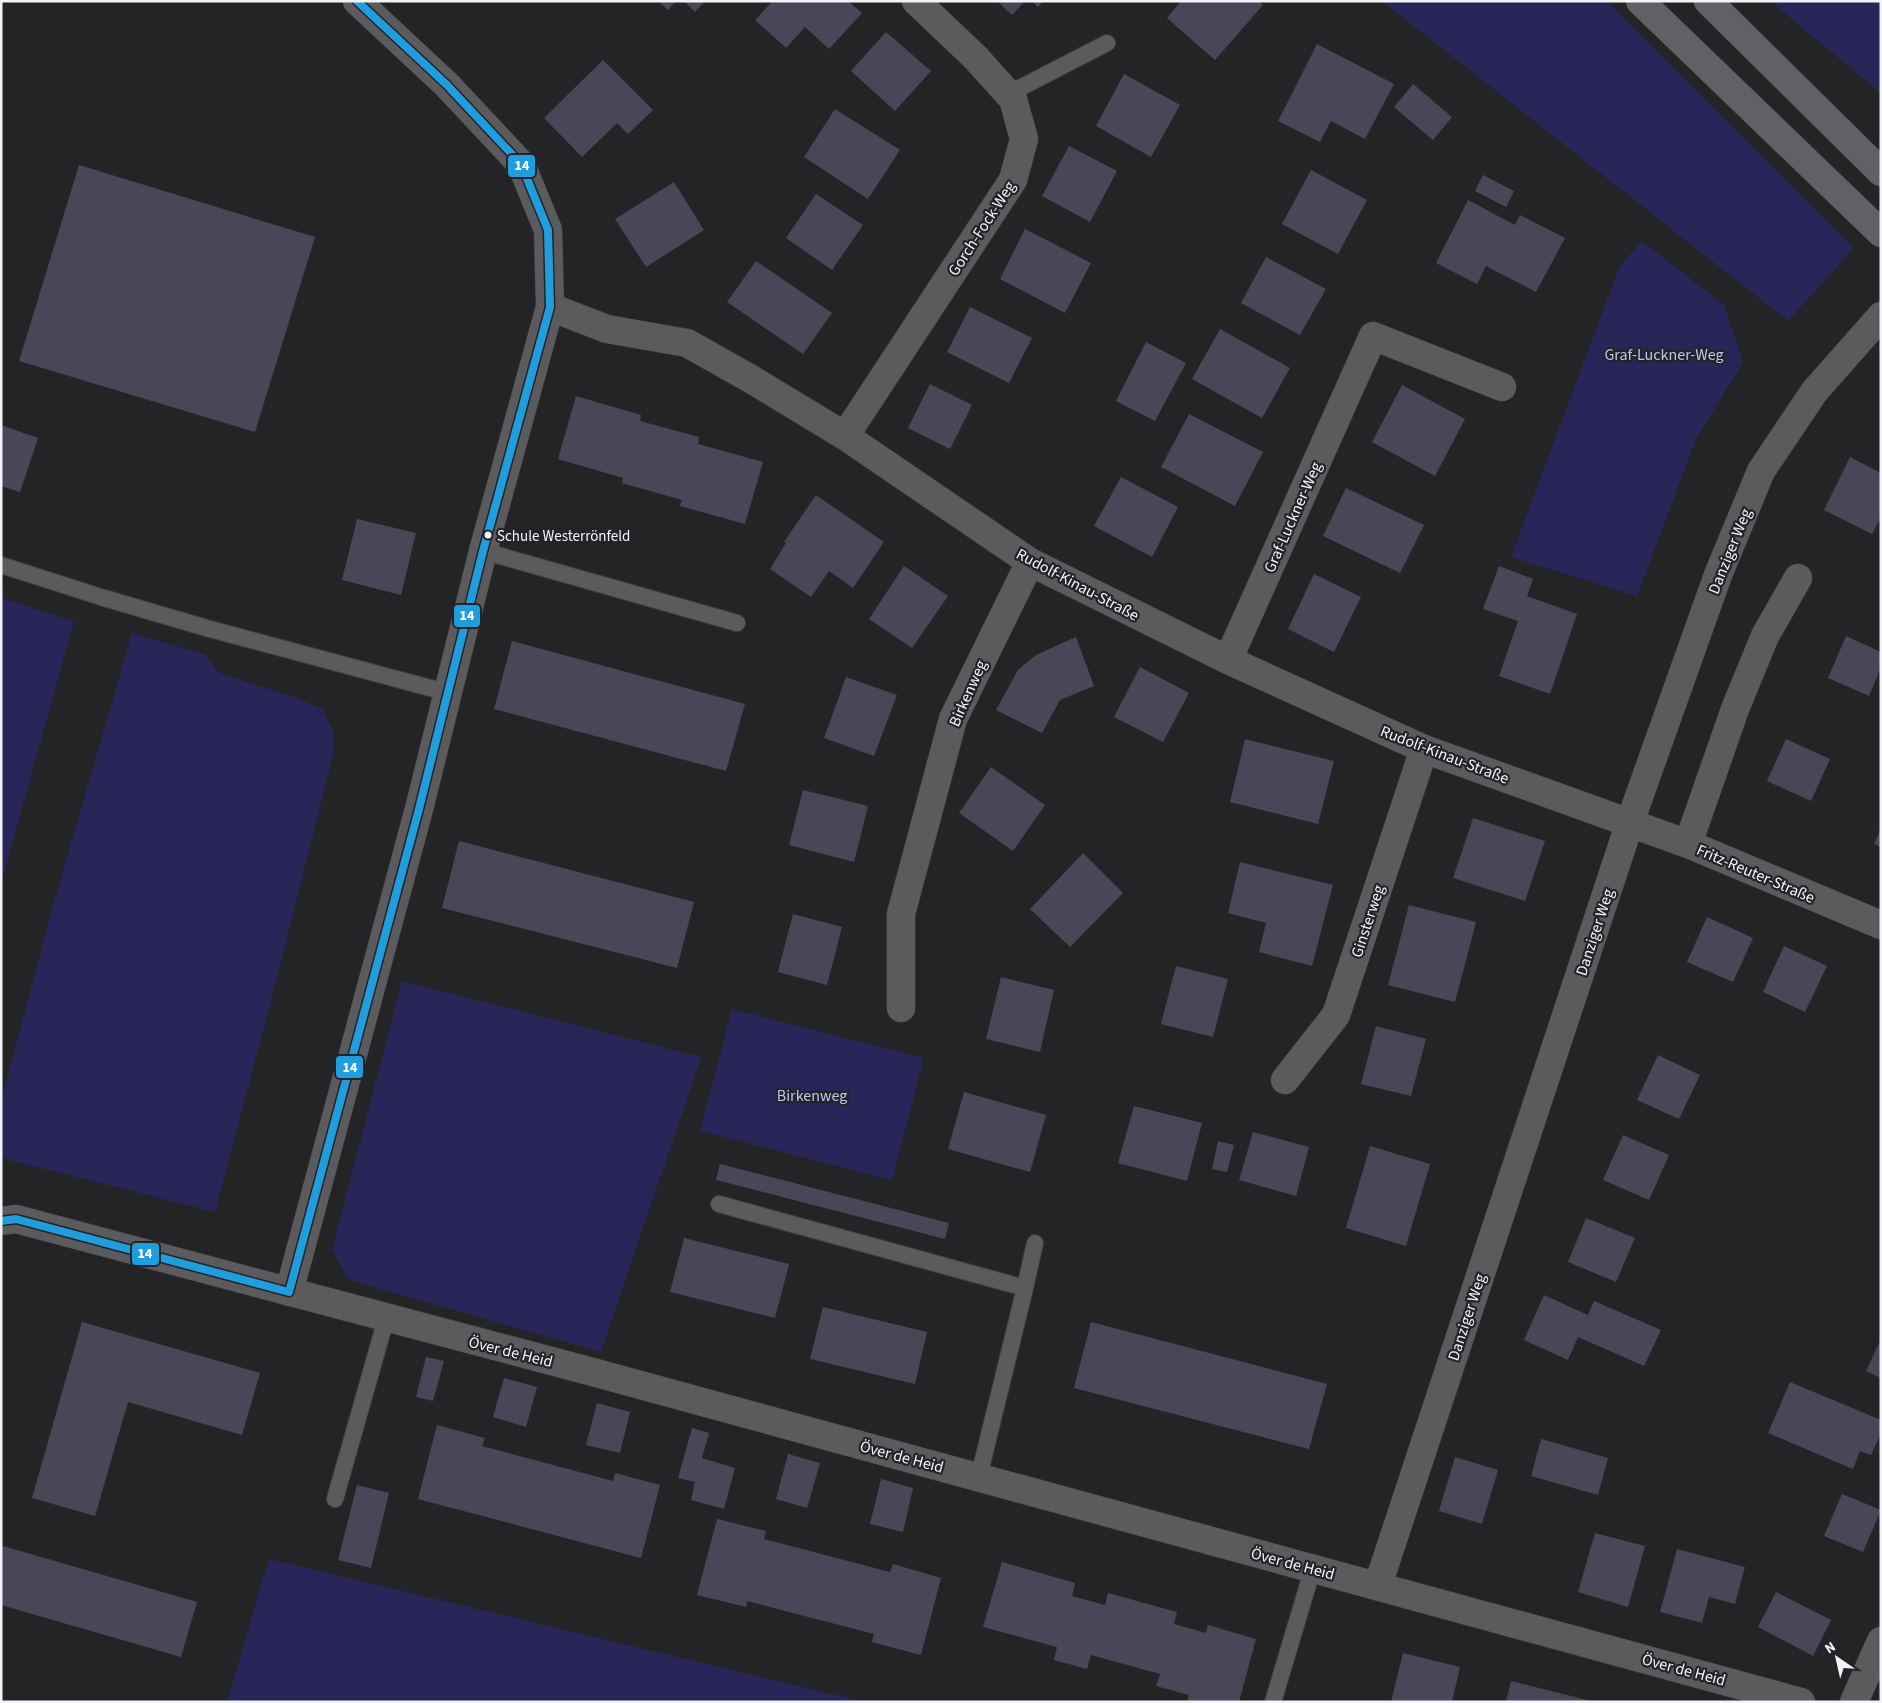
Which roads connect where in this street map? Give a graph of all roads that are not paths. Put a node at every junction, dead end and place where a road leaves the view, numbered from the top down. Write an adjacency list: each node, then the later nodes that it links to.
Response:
1 (357, 1): 9 (street)
2 (916, 1): 6 (street, Gorch-Fock-Weg)
3 (1640, 1): 8 (highway)
4 (1708, 1): 7 (highway)
5 (1107, 42): 6 (lane)
6 (1008, 94): 12 (street, Gorch-Fock-Weg)
7 (1881, 172)
8 (1881, 233)
9 (550, 307): 12 (street, Rudolf-Kinau-Straße); 13 (street)
10 (1881, 316): 21 (street, Danziger Weg)
11 (1502, 387): 18 (street, Graf-Luckner-Weg)
12 (845, 436): 14 (street, Rudolf-Kinau-Straße)
13 (483, 552): 17 (lane); 19 (street)
14 (1030, 562): 18 (street, Rudolf-Kinau-Straße); 24 (street, Birkenweg)
15 (1, 565): 19 (lane)
16 (1798, 578): 22 (street)
17 (737, 623)
18 (1228, 660): 20 (street, Rudolf-Kinau-Straße)
19 (449, 693): 30 (street)
20 (1424, 749): 21 (street, Rudolf-Kinau-Straße); 25 (street, Ginsterweg)
21 (1630, 822): 22 (street, Fritz-Reuter-Straße); 35 (street, Danziger Weg)
22 (1688, 844): 23 (street, Fritz-Reuter-Straße)
23 (1881, 925)
24 (901, 1008)
25 (1285, 1080)
26 (719, 1204): 29 (lane)
27 (1, 1221): 30 (street, Över de Heid)
28 (1035, 1243): 29 (lane)
29 (1025, 1288): 32 (lane)
30 (289, 1292): 31 (street, Över de Heid)
31 (386, 1319): 32 (street, Över de Heid); 33 (lane)
32 (979, 1476): 34 (street, Över de Heid)
33 (334, 1499)
34 (1313, 1568): 35 (street, Över de Heid); 37 (lane)
35 (1378, 1585): 38 (street, Över de Heid)
36 (1881, 1641): 39 (street)
37 (1273, 1702)
38 (1801, 1702)
39 (1854, 1702)

